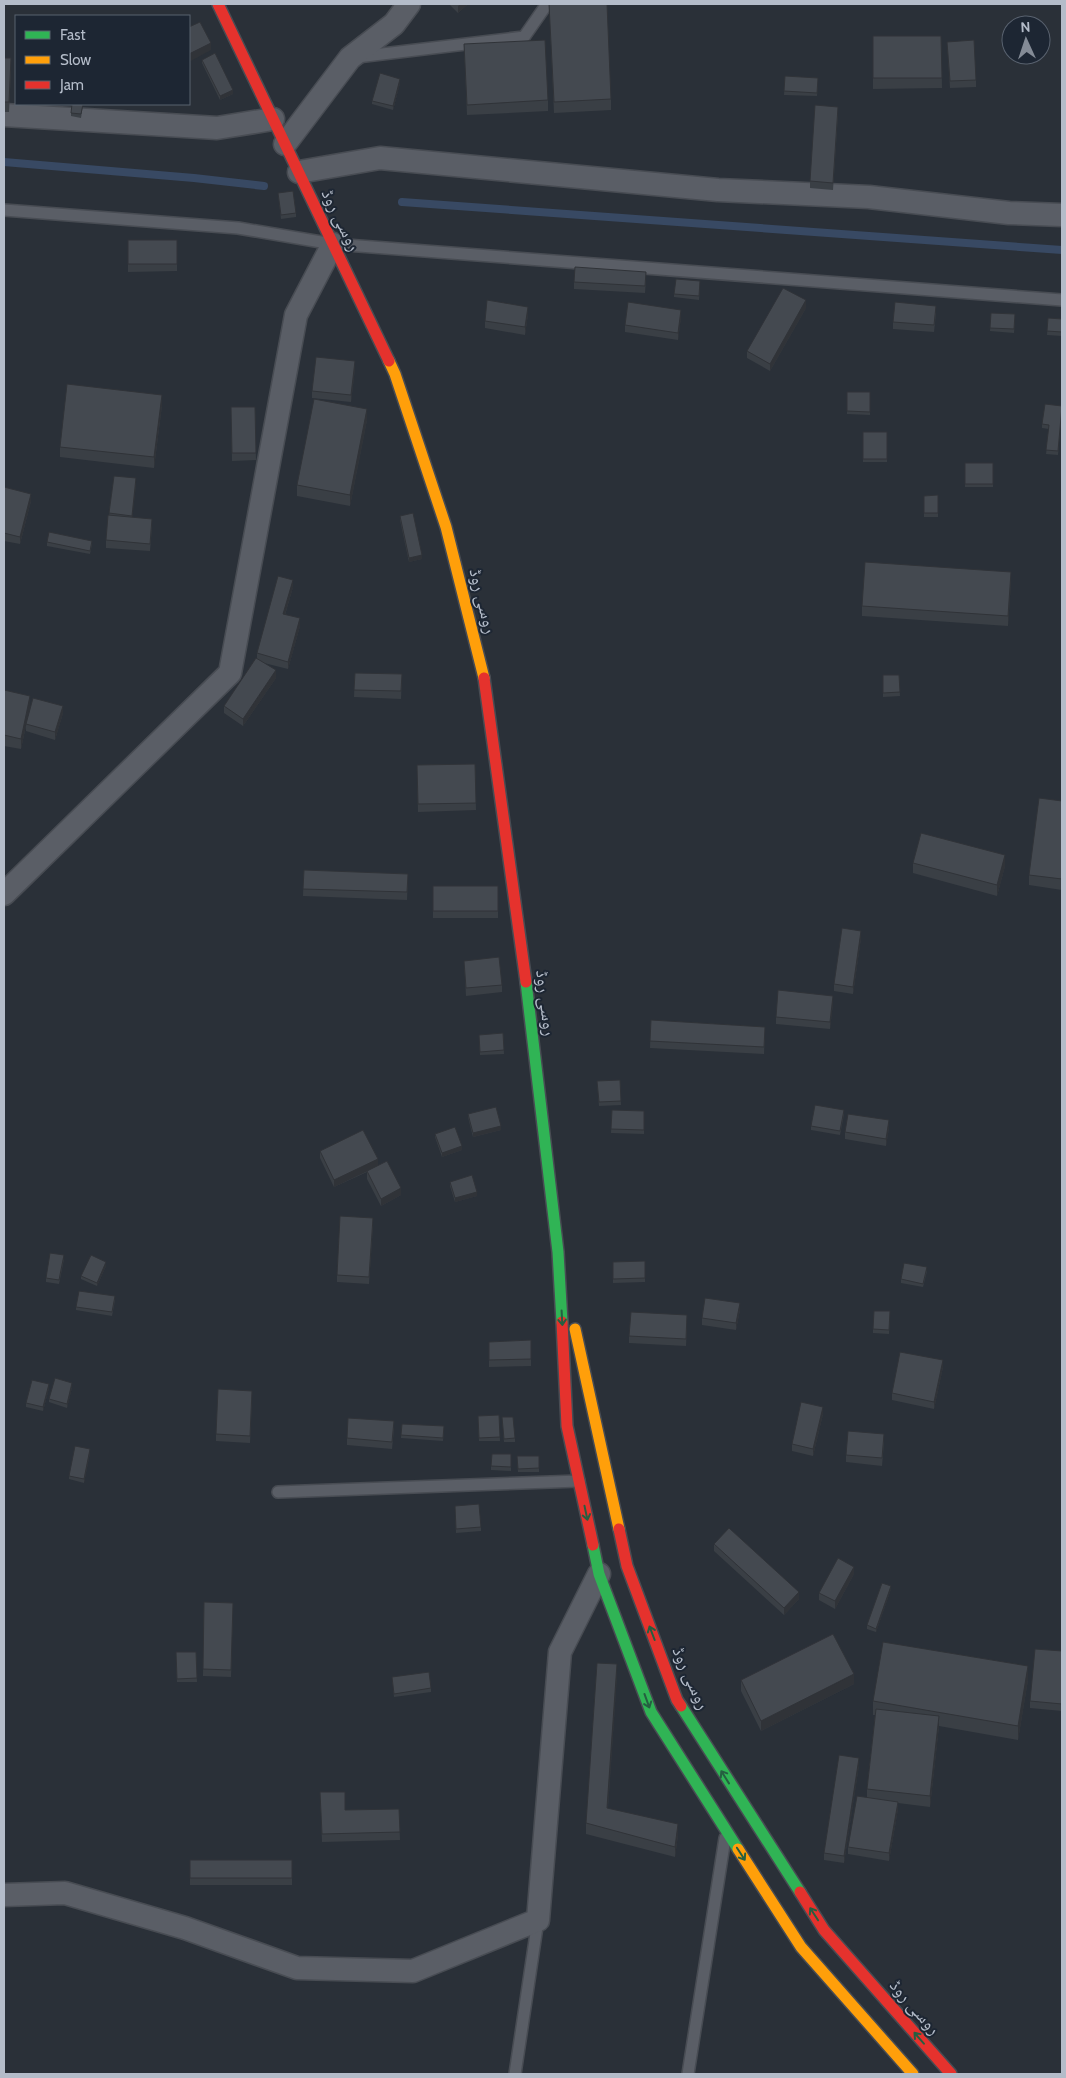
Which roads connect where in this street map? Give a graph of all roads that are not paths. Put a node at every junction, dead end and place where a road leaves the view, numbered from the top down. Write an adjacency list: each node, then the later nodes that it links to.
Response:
1 (218, 4): 6 (main road, روسی روڈ)
2 (409, 4): 4 (street)
3 (547, 4): 4 (lane)
4 (350, 58): 7 (street)
5 (4, 115): 6 (street)
6 (273, 119): 7 (main road, روسی روڈ)
7 (285, 144): 8 (main road, روسی روڈ)
8 (299, 172): 10 (street); 11 (main road, روسی روڈ)
9 (4, 210): 11 (lane)
10 (1062, 215)
11 (333, 244): 12 (lane); 13 (street); 14 (main road, روسی روڈ)
12 (1062, 300)
13 (4, 894)
14 (558, 1252): 15 (main road, روسی روڈ, one-way to 15); 24 (main road, روسی روڈ, one-way to 14)
15 (579, 1481): 16 (lane); 17 (main road, روسی روڈ, one-way to 17)
16 (278, 1492)
17 (600, 1574): 18 (main road, روسی روڈ, one-way to 18); 20 (street)
18 (726, 1831): 22 (lane); 23 (main road, روسی روڈ, one-way to 23)
19 (4, 1895): 20 (street)
20 (538, 1920): 21 (lane)
21 (515, 2074)
22 (688, 2074)
23 (913, 2074)
24 (951, 2074)

